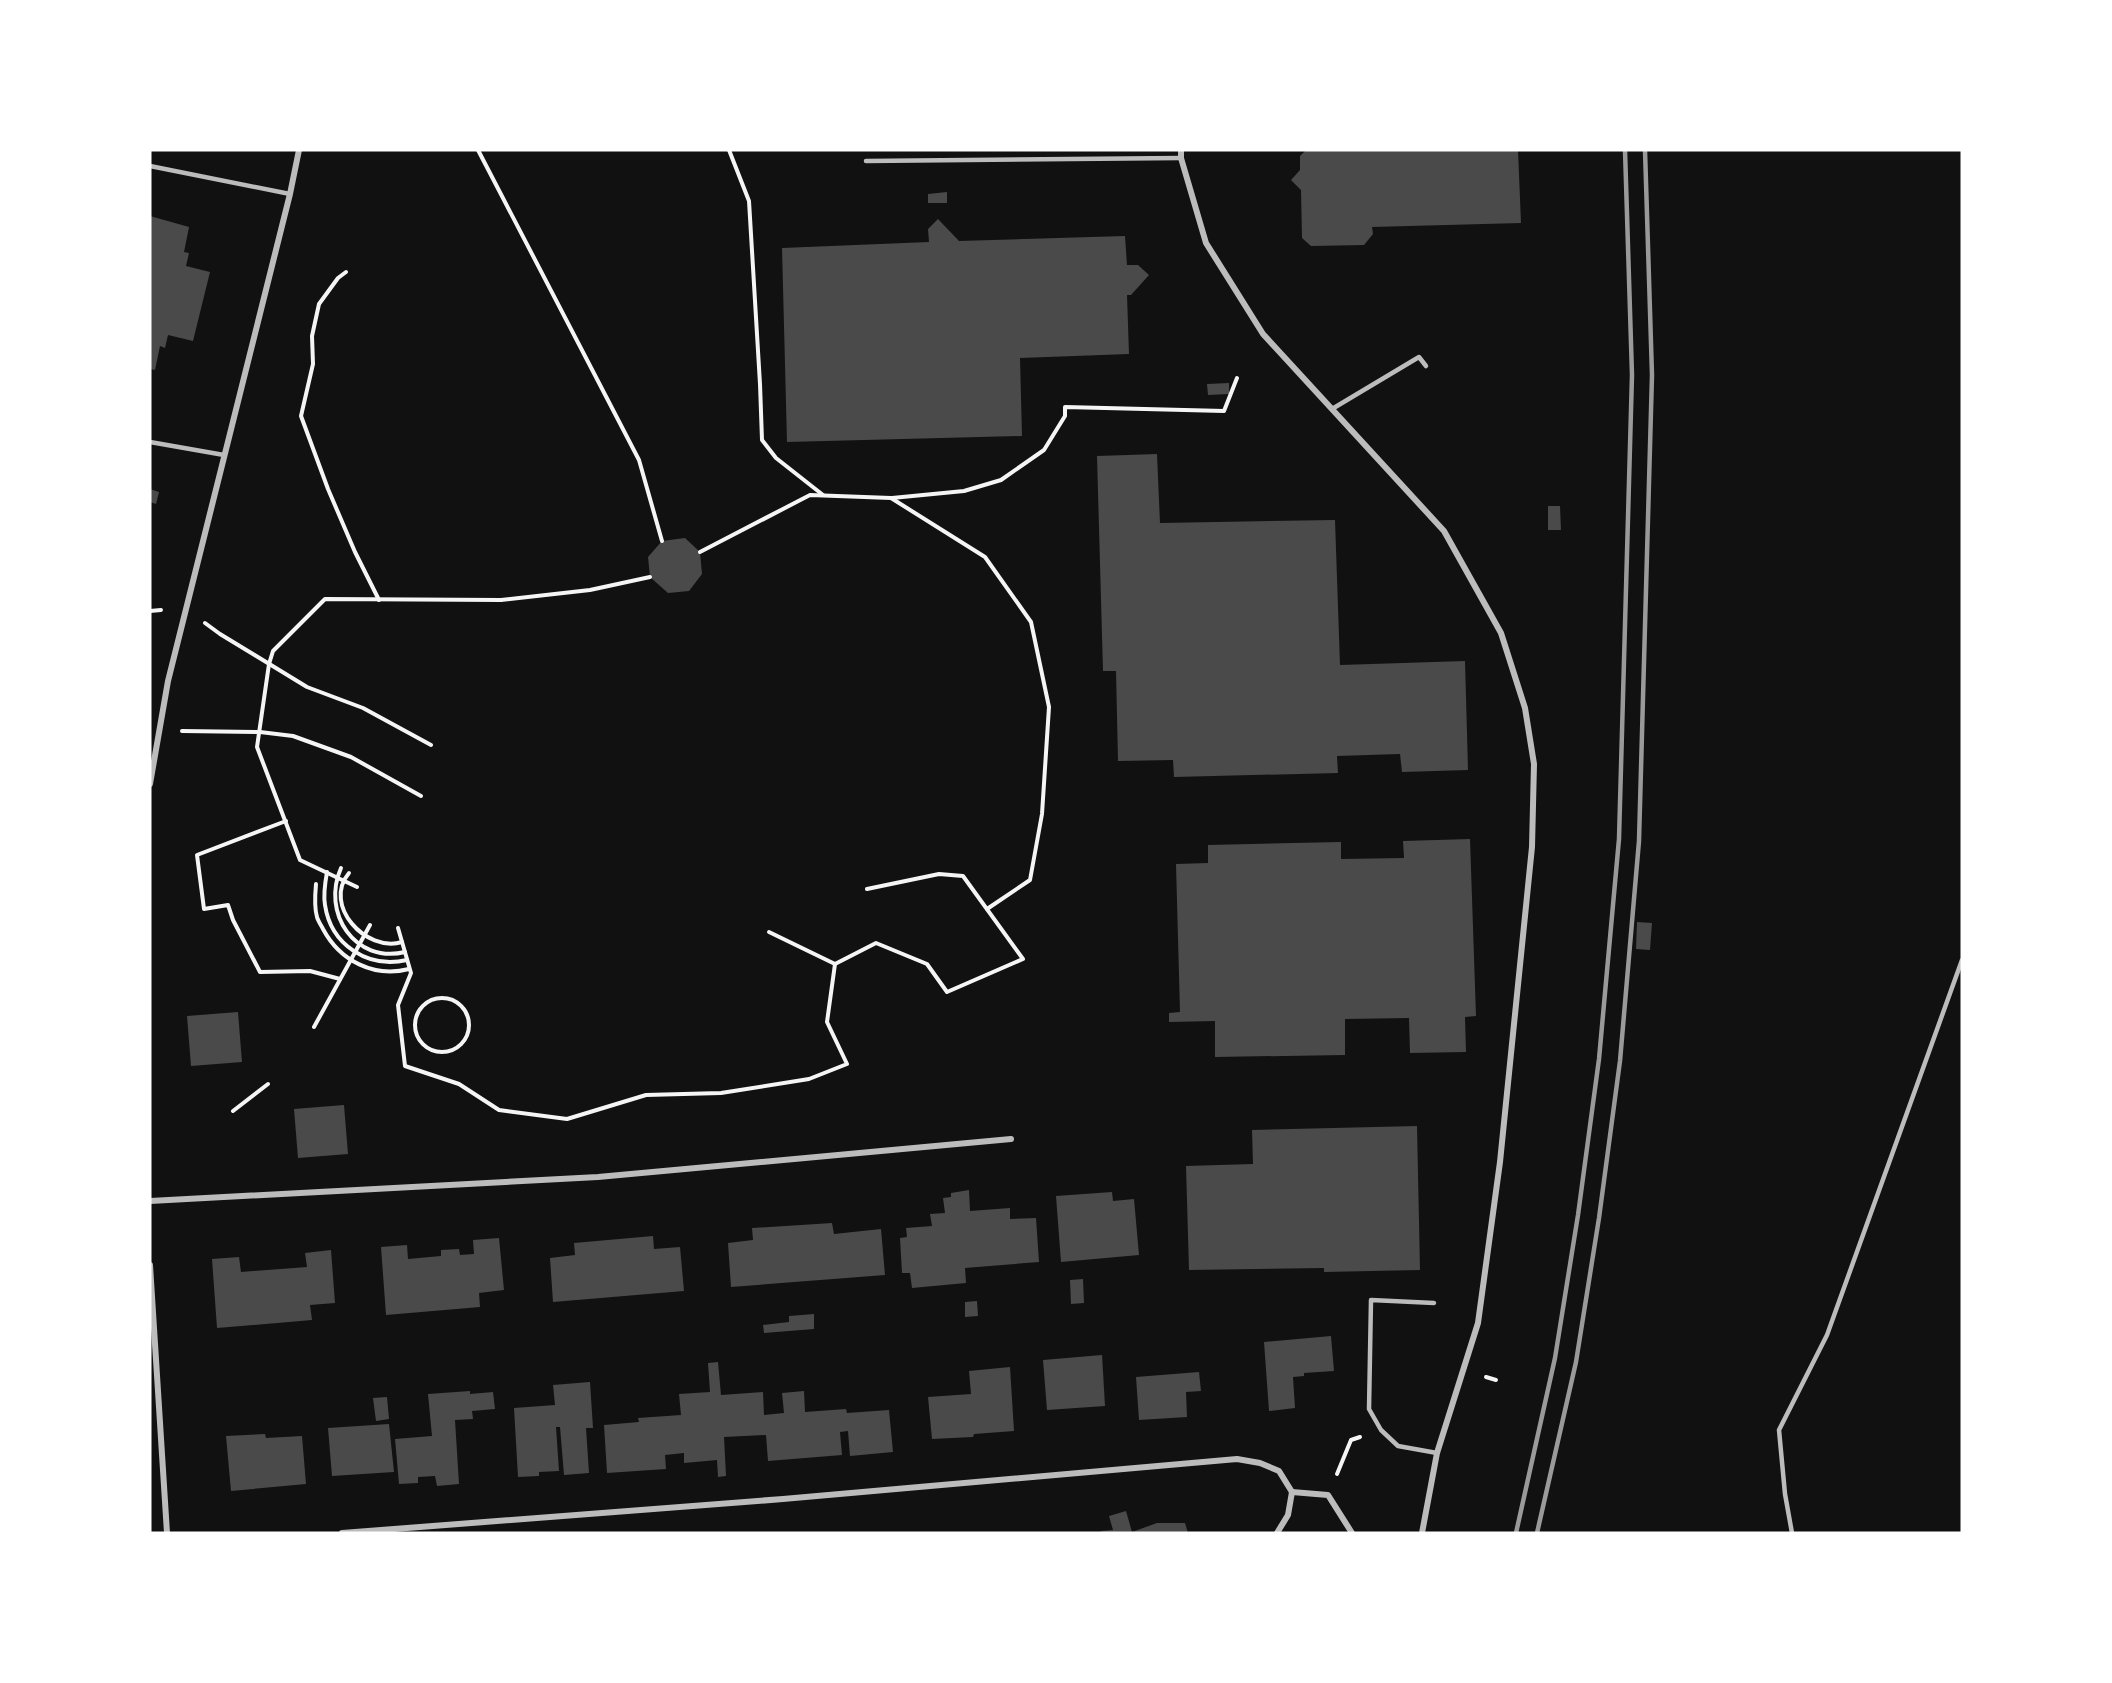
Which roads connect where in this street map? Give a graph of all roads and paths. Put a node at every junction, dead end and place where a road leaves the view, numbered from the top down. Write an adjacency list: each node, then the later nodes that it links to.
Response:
1 (299, 150): 8 (street)
2 (478, 150): 17 (path)
3 (729, 150): 15 (path)
4 (1181, 150): 5 (street)
5 (1181, 158): 6 (lane); 12 (street)
6 (866, 161)
7 (150, 166): 8 (lane)
8 (290, 194): 14 (street)
9 (346, 272): 20 (path)
10 (1426, 366): 12 (lane)
11 (1237, 378): 16 (path)
12 (1332, 409): 60 (street)
13 (150, 442): 14 (lane)
14 (224, 455): 21 (street)
15 (824, 495): 16 (path); 18 (path)
16 (891, 498): 37 (path)
17 (662, 541)
18 (700, 552)
19 (650, 578): 20 (path)
20 (378, 600): 22 (path)
21 (186, 608): 22 (path); 26 (street)
22 (269, 664): 24 (path); 25 (path)
23 (181, 730): 24 (path)
24 (260, 732): 27 (path); 28 (path)
25 (431, 745)
26 (150, 784)
27 (421, 796)
28 (286, 821): 30 (path); 50 (path)
29 (341, 868): 32 (path)
30 (327, 872): 32 (path); 45 (path)
31 (349, 873): 33 (path)
32 (337, 877): 33 (path); 43 (path)
33 (345, 881): 35 (path); 41 (path)
34 (316, 884): 49 (path)
35 (357, 887)
36 (867, 889): 37 (path)
37 (987, 909): 48 (path)
38 (370, 925): 41 (path)
39 (398, 928): 42 (path)
40 (769, 932): 48 (path)
41 (364, 936): 42 (path); 43 (path)
42 (402, 942): 44 (path)
43 (360, 944): 44 (path); 45 (path)
44 (405, 952): 49 (path)
45 (355, 953): 46 (path); 50 (path)
46 (407, 960)
47 (1962, 960): 68 (lane)
48 (835, 964): 49 (path)
49 (410, 969)
50 (340, 979): 51 (path)
51 (314, 1027)
52 (468, 1031): 52 (path)
53 (268, 1084): 54 (path)
54 (233, 1111)
55 (1011, 1139): 56 (street)
56 (150, 1201)
57 (150, 1265): 63 (street)
58 (1434, 1304): 60 (lane)
59 (1351, 1440): 62 (path)
60 (1437, 1453): 67 (street)
61 (1292, 1492): 62 (street); 64 (street); 65 (street)
62 (1328, 1495): 66 (street)
63 (167, 1533)
64 (342, 1533)
65 (1277, 1533)
66 (1352, 1533)
67 (1422, 1533)
68 (1792, 1533)

